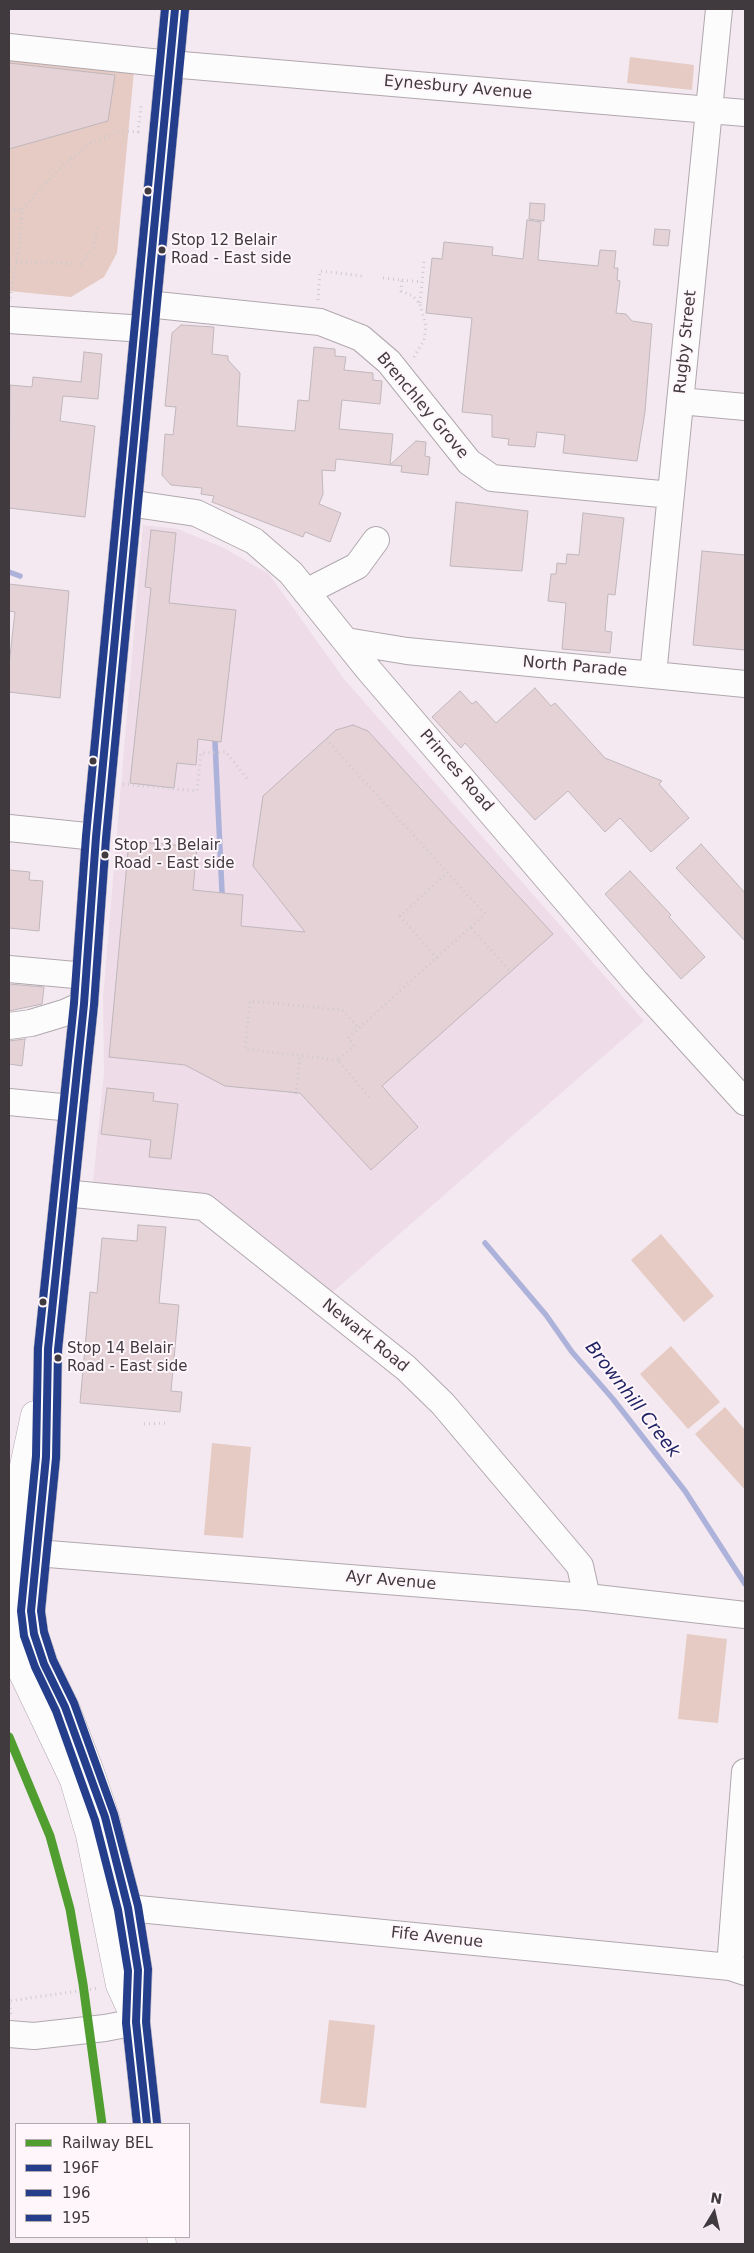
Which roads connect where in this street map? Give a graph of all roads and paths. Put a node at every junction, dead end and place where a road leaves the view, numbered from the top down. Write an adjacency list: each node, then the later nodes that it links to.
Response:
1 (175, 9): 4 (main road)
2 (718, 9): 6 (street, Rugby Street)
3 (9, 47): 4 (street, Eynesbury Avenue)
4 (170, 64): 6 (street, Eynesbury Avenue); 19 (main road)
5 (140, 106): 9 (path)
6 (709, 109): 7 (street, Eynesbury Avenue); 22 (street, Rugby Street)
7 (745, 113)
8 (9, 210): 9 (path)
9 (22, 210): 12 (path)
10 (97, 225): 12 (path)
11 (424, 261): 16 (path)
12 (16, 262): 20 (path)
13 (363, 276): 17 (path)
14 (383, 278): 15 (path)
15 (402, 280): 16 (path); 18 (path)
16 (422, 282): 18 (path)
17 (318, 300)
18 (420, 304): 21 (path)
19 (146, 316): 20 (street, Brenchley Grove); 24 (street, Brenchley Grove); 25 (main road)
20 (9, 320)
21 (414, 357)
22 (680, 401): 23 (street); 24 (street, Rugby Street)
23 (745, 406)
24 (671, 495): 30 (street, Rugby Street)
25 (128, 503): 27 (street, Princes Road); 35 (main road)
26 (376, 540): 27 (street)
27 (306, 592): 28 (street, Princes Road)
28 (346, 641): 29 (street, North Parade); 32 (street, Princes Road)
29 (404, 651): 30 (street, North Parade); 32 (street)
30 (653, 675): 31 (street, North Parade)
31 (745, 684)
32 (384, 687): 52 (street, Princes Road)
33 (326, 739): 38 (path)
34 (248, 780): 35 (path)
35 (101, 782): 37 (main road)
36 (9, 828): 37 (street)
37 (96, 837): 43 (main road)
38 (447, 873): 39 (path); 40 (path)
39 (471, 928): 40 (path); 42 (path)
40 (437, 958): 46 (path)
41 (9, 969): 43 (street)
42 (511, 972)
43 (86, 976): 44 (main road)
44 (84, 1004): 45 (street); 53 (main road)
45 (9, 1026)
46 (359, 1028): 47 (path); 48 (path)
47 (300, 1056): 48 (path); 49 (path)
48 (338, 1060): 50 (path)
49 (296, 1094)
50 (370, 1098)
51 (9, 1102): 53 (street)
52 (745, 1102)
53 (72, 1108): 54 (main road)
54 (64, 1193): 55 (main road); 59 (street, Newark Road)
55 (48, 1349): 58 (main road); 60 (main road)
56 (168, 1423): 57 (path)
57 (144, 1424)
58 (36, 1553): 59 (street, Ayr Avenue); 63 (main road)
59 (587, 1597): 61 (street, Ayr Avenue)
60 (9, 1600): 65 (main road)
61 (745, 1615)
62 (745, 1772): 64 (street)
63 (128, 1908): 64 (street, Fife Avenue); 66 (main road)
64 (738, 1970)
65 (120, 1985): 66 (main road); 67 (path)
66 (136, 2022): 67 (street); 68 (main road)
67 (16, 2038)
68 (147, 2123)

